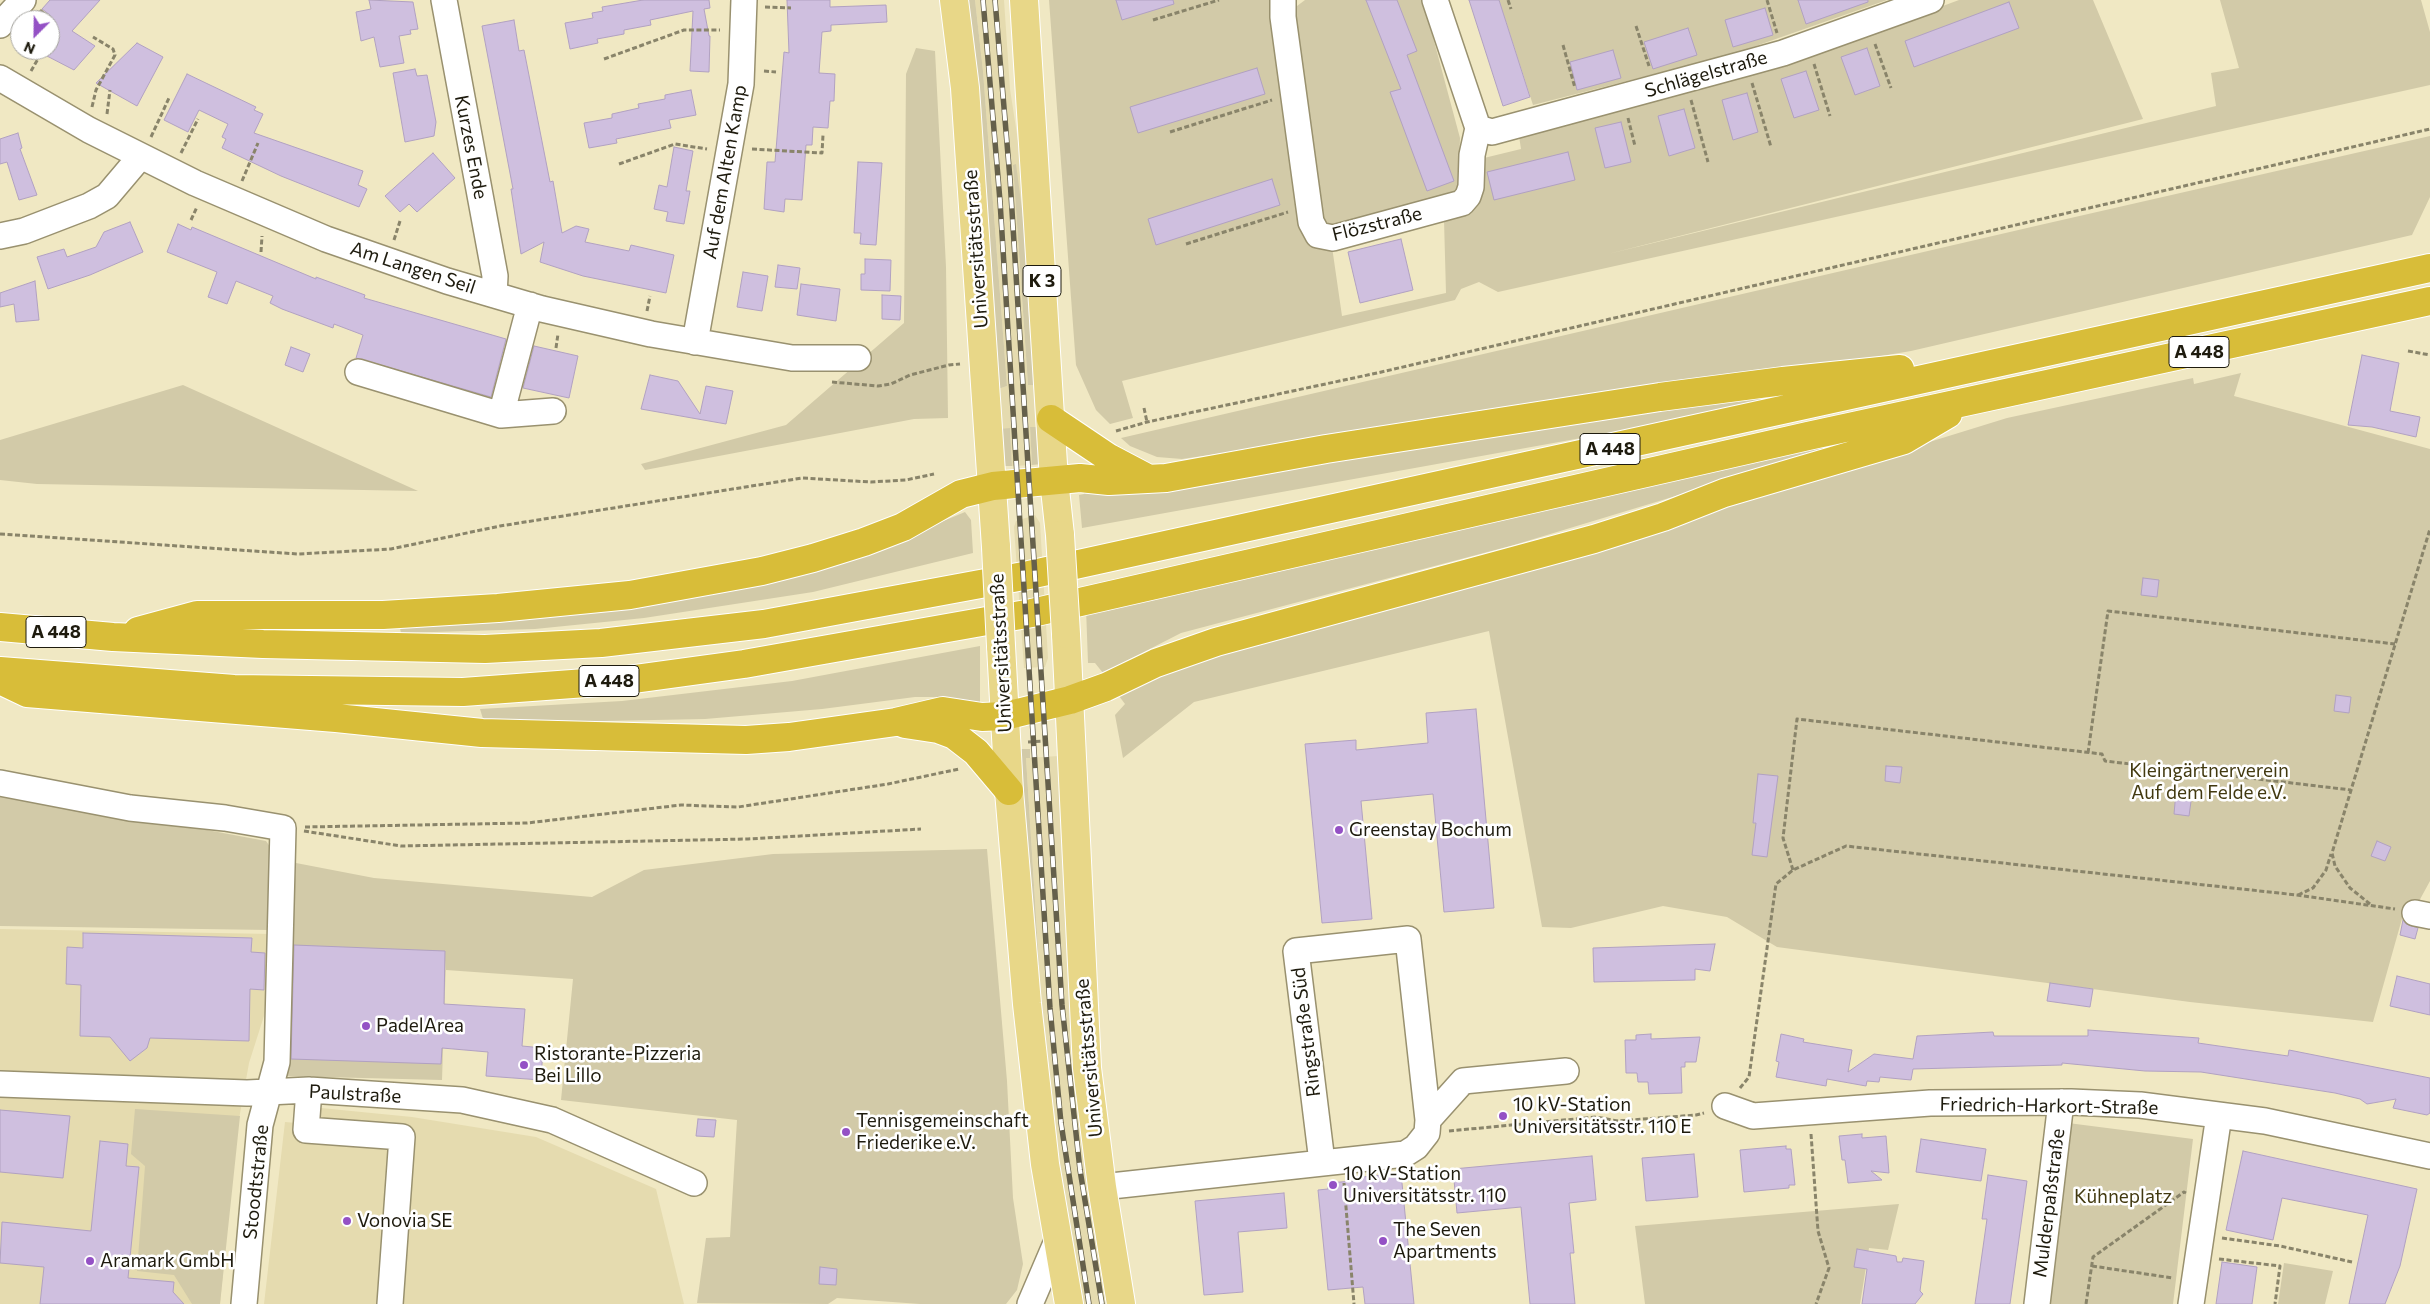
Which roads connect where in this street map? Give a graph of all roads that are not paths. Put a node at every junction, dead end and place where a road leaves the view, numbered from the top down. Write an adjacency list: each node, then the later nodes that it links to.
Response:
1 (444, 0): 15 (street, Kurzes Ende)
2 (954, 0): 28 (main road, Universitätsstraße)
3 (1024, 0): 25 (main road, Universitätsstraße / K 3)
4 (1283, 0): 11 (street, Flözstraße)
5 (1435, 0): 11 (street)
6 (1931, 0): 11 (street, Schlägelstraße)
7 (754, 3): 18 (street, Auf dem Alten Kamp)
8 (31, 5): 9 (street)
9 (0, 25)
10 (0, 78): 12 (street, Am Langen Seil)
11 (1478, 128)
12 (140, 157): 13 (street); 15 (street, Am Langen Seil)
13 (0, 236)
14 (2430, 268): 19 (highway, A 448)
15 (494, 295): 17 (street, Am Langen Seil)
16 (2430, 301): 22 (highway, A 448)
17 (530, 305): 18 (street, Am Langen Seil); 24 (street)
18 (695, 342): 20 (street, Am Langen Seil)
19 (2025, 357): 26 (highway); 30 (highway, A 448)
20 (858, 358)
21 (358, 372): 24 (street)
22 (1968, 403): 31 (highway, A 448); 33 (highway)
23 (553, 411): 24 (street)
24 (501, 415)
25 (1051, 419): 26 (highway); 27 (main road, Universitätsstraße / K 3)
26 (1148, 478): 27 (highway)
27 (1054, 480): 28 (highway); 33 (main road, Universitätsstraße / K 3, bridge)
28 (993, 486): 30 (highway); 34 (main road, Universitätsstraße, bridge)
29 (0, 627): 30 (highway, A 448)
30 (113, 637)
31 (0, 671)
32 (0, 680): 35 (highway)
33 (1070, 700): 34 (highway); 49 (main road, Universitätsstraße / K 3)
34 (1005, 716): 35 (highway); 37 (main road, Universitätsstraße)
35 (896, 722): 37 (highway)
36 (0, 783): 41 (street, Stoodtstraße)
37 (1009, 791): 50 (main road, Universitätsstraße)
38 (1566, 1071): 45 (street)
39 (0, 1084): 41 (street, Paulstraße)
40 (309, 1090): 41 (street, Paulstraße); 48 (street, Paulstraße); 53 (street)
41 (269, 1091): 52 (street, Stoodtstraße)
42 (2061, 1102): 43 (street, Friedrich-Harkort-Straße); 44 (street, Friedrich-Harkort-Straße); 57 (street, Mulderpaßstraße)
43 (1725, 1106)
44 (2219, 1115): 46 (street, Friedrich-Harkort-Straße); 51 (street)
45 (1425, 1132): 47 (street); 47 (street, Ringstraße Süd)
46 (2430, 1156)
47 (1332, 1161): 49 (street)
48 (694, 1183)
49 (1102, 1187): 56 (main road, Universitätsstraße / K 3)
50 (1057, 1241): 54 (street); 55 (main road, Universitätsstraße)
51 (2196, 1269)
52 (244, 1304)
53 (390, 1304)
54 (1030, 1304)
55 (1069, 1304)
56 (1121, 1304)
57 (2037, 1304)

